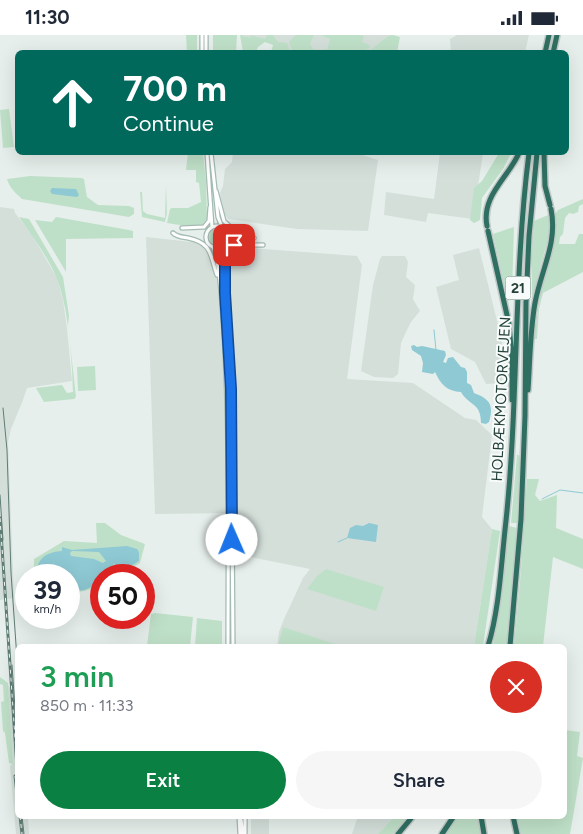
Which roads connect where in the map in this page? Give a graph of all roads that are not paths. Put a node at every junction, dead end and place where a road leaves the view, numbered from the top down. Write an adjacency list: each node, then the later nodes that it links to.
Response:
1 (202, 35): 5 (main road)
2 (206, 35): 6 (main road)
3 (548, 35): 7 (highway)
4 (557, 35): 8 (highway)
5 (202, 50)
6 (206, 50)
7 (546, 50)
8 (554, 50)
9 (207, 155): 16 (main road)
10 (211, 155): 15 (main road)
11 (518, 155): 28 (highway)
12 (528, 155): 28 (highway, HOLBÆKMOTORVEJEN / 21)
13 (537, 155): 27 (highway, HOLBÆKMOTORVEJEN / 21)
14 (544, 155): 27 (highway)
15 (215, 188): 18 (main road); 21 (main road)
16 (211, 206): 17 (main road); 19 (main road)
17 (212, 227): 18 (main road); 23 (main road)
18 (222, 227): 24 (main road)
19 (182, 229)
20 (173, 233): 25 (main road)
21 (254, 238)
22 (263, 245): 26 (main road)
23 (213, 247): 24 (main road); 25 (main road)
24 (222, 247): 26 (main road)
25 (218, 278): 29 (main road)
26 (225, 293): 30 (main road)
27 (525, 416): 32 (highway, HOLBÆKMOTORVEJEN / 21)
28 (514, 423): 31 (highway, HOLBÆKMOTORVEJEN / 21)
29 (228, 644)
30 (232, 644)
31 (489, 644)
32 (510, 644)
33 (242, 819): 39 (main road)
34 (242, 819): 39 (main road)
35 (410, 819): 40 (highway)
36 (452, 819): 41 (highway)
37 (482, 819): 42 (highway)
38 (513, 819): 43 (highway)
39 (243, 834)
40 (398, 834)
41 (442, 834)
42 (484, 834)
43 (517, 834)

